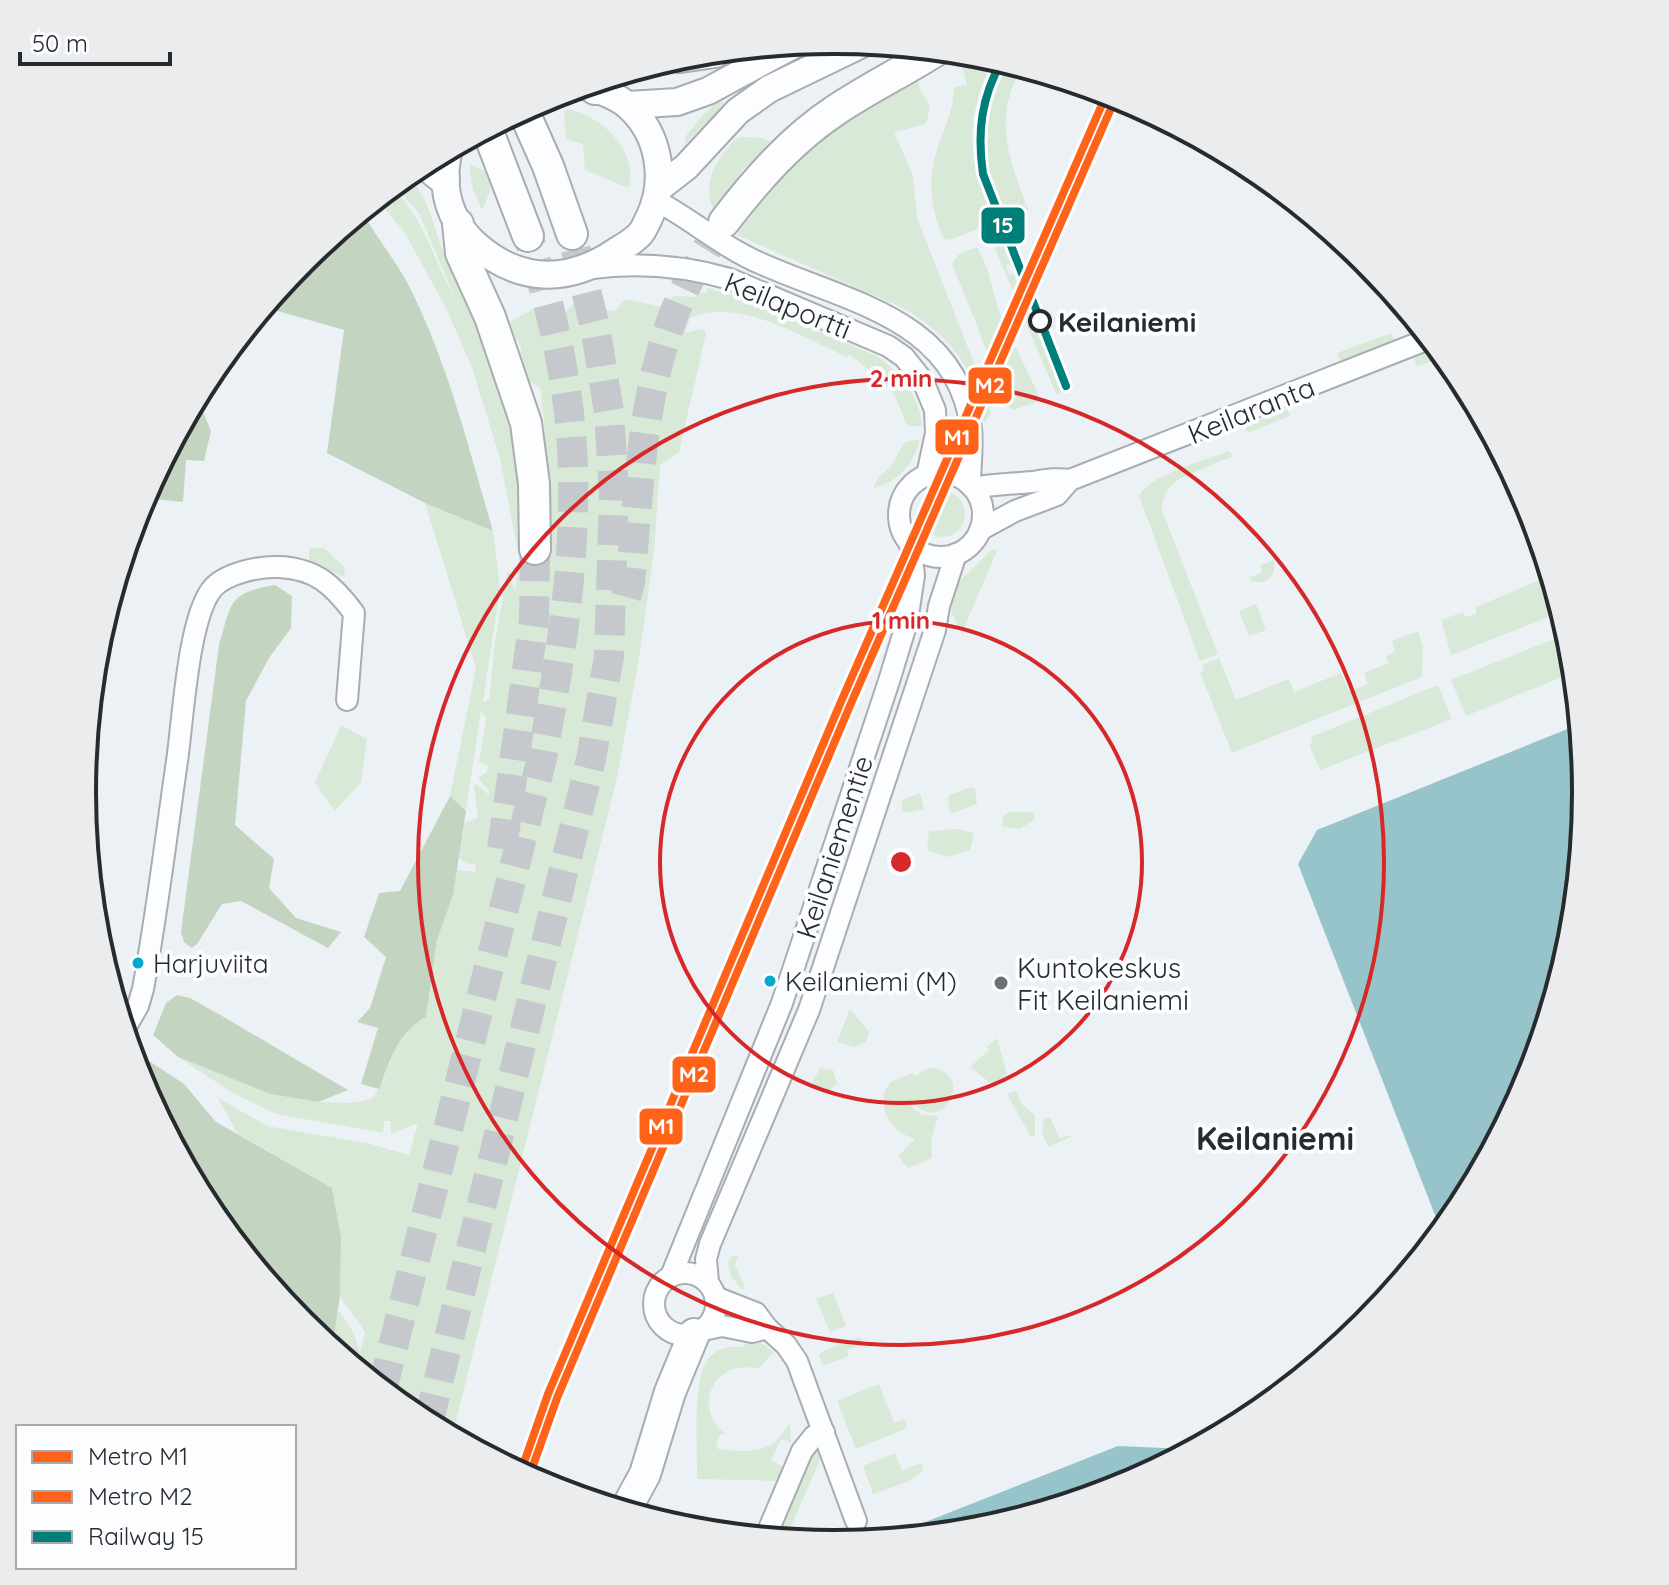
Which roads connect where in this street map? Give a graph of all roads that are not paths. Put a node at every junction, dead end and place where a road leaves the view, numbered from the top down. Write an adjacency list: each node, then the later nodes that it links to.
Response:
1 (841, 54): 9 (main road)
2 (772, 57): 5 (main road)
3 (922, 59): 10 (highway)
4 (601, 92): 5 (main road)
5 (628, 105): 9 (main road)
6 (528, 121): 12 (highway)
7 (491, 139): 13 (highway)
8 (440, 168): 11 (main road)
9 (658, 195): 14 (main road); 18 (street, Keilaportti)
10 (724, 222)
11 (458, 224): 14 (main road); 21 (highway)
12 (572, 234)
13 (528, 236)
14 (588, 268): 16 (street, Keilaportti)
15 (1420, 342): 17 (street, Keilaranta)
16 (927, 475): 18 (street); 20 (street)
17 (1070, 480): 18 (street, Keilaranta); 19 (street, Keilaranta)
18 (971, 486): 19 (street)
19 (980, 530): 22 (street)
20 (910, 544): 22 (street); 25 (street, Keilaniementie)
21 (535, 549)
22 (956, 554): 26 (street, Keilaniementie)
23 (347, 700): 24 (street)
24 (131, 1018)
25 (671, 1276): 26 (street); 28 (street)
26 (711, 1290): 27 (street); 28 (street)
27 (767, 1328): 28 (street); 29 (street)
28 (698, 1332): 30 (highway)
29 (824, 1432): 31 (street); 32 (street)
30 (630, 1502)
31 (856, 1521)
32 (770, 1528)

